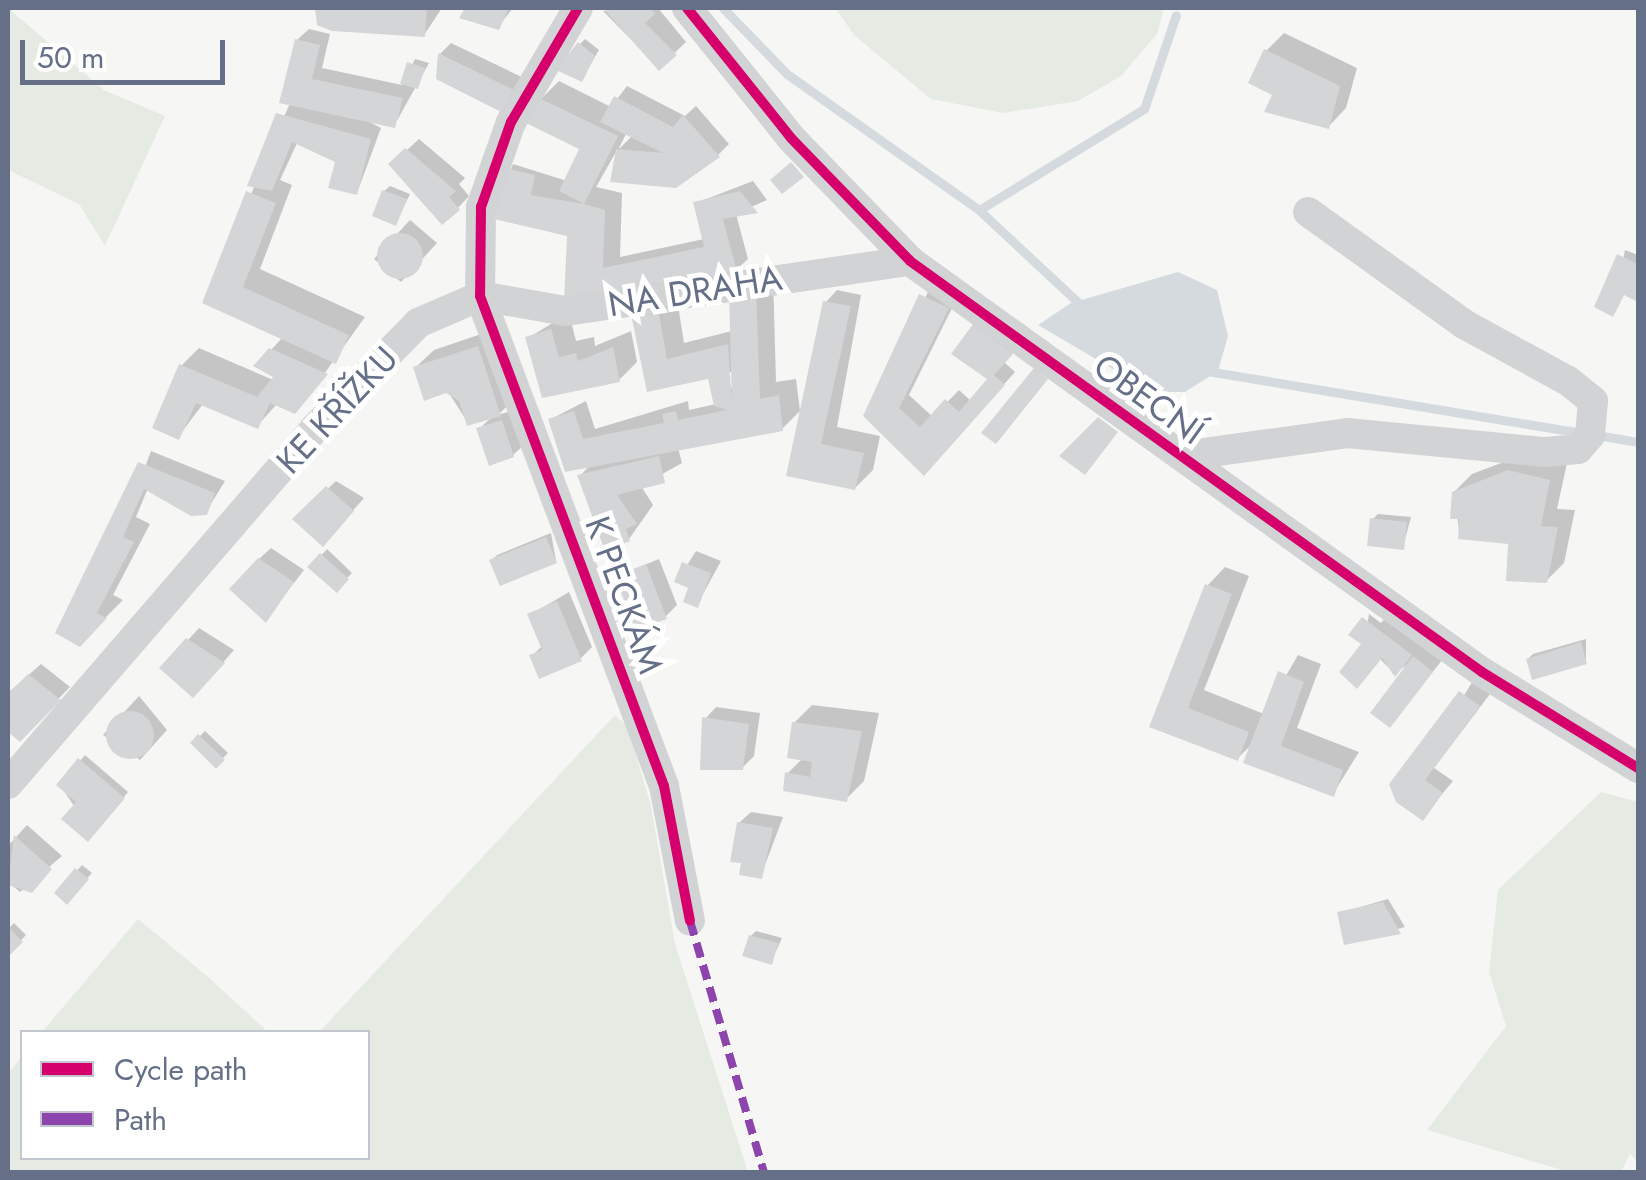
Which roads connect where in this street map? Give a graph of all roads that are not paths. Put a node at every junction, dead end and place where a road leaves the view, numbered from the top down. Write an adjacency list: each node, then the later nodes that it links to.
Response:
1 (578, 8): 5 (street)
2 (688, 8): 4 (street, OBECNÍ)
3 (1308, 212): 6 (street)
4 (910, 261): 5 (street, NA DRAHA); 6 (street, OBECNÍ)
5 (480, 296): 8 (street, KE KŘÍŽKU); 9 (street, K PECKÁM)
6 (1182, 456): 7 (street, OBECNÍ)
7 (1638, 768)
8 (8, 784)
9 (690, 921)

